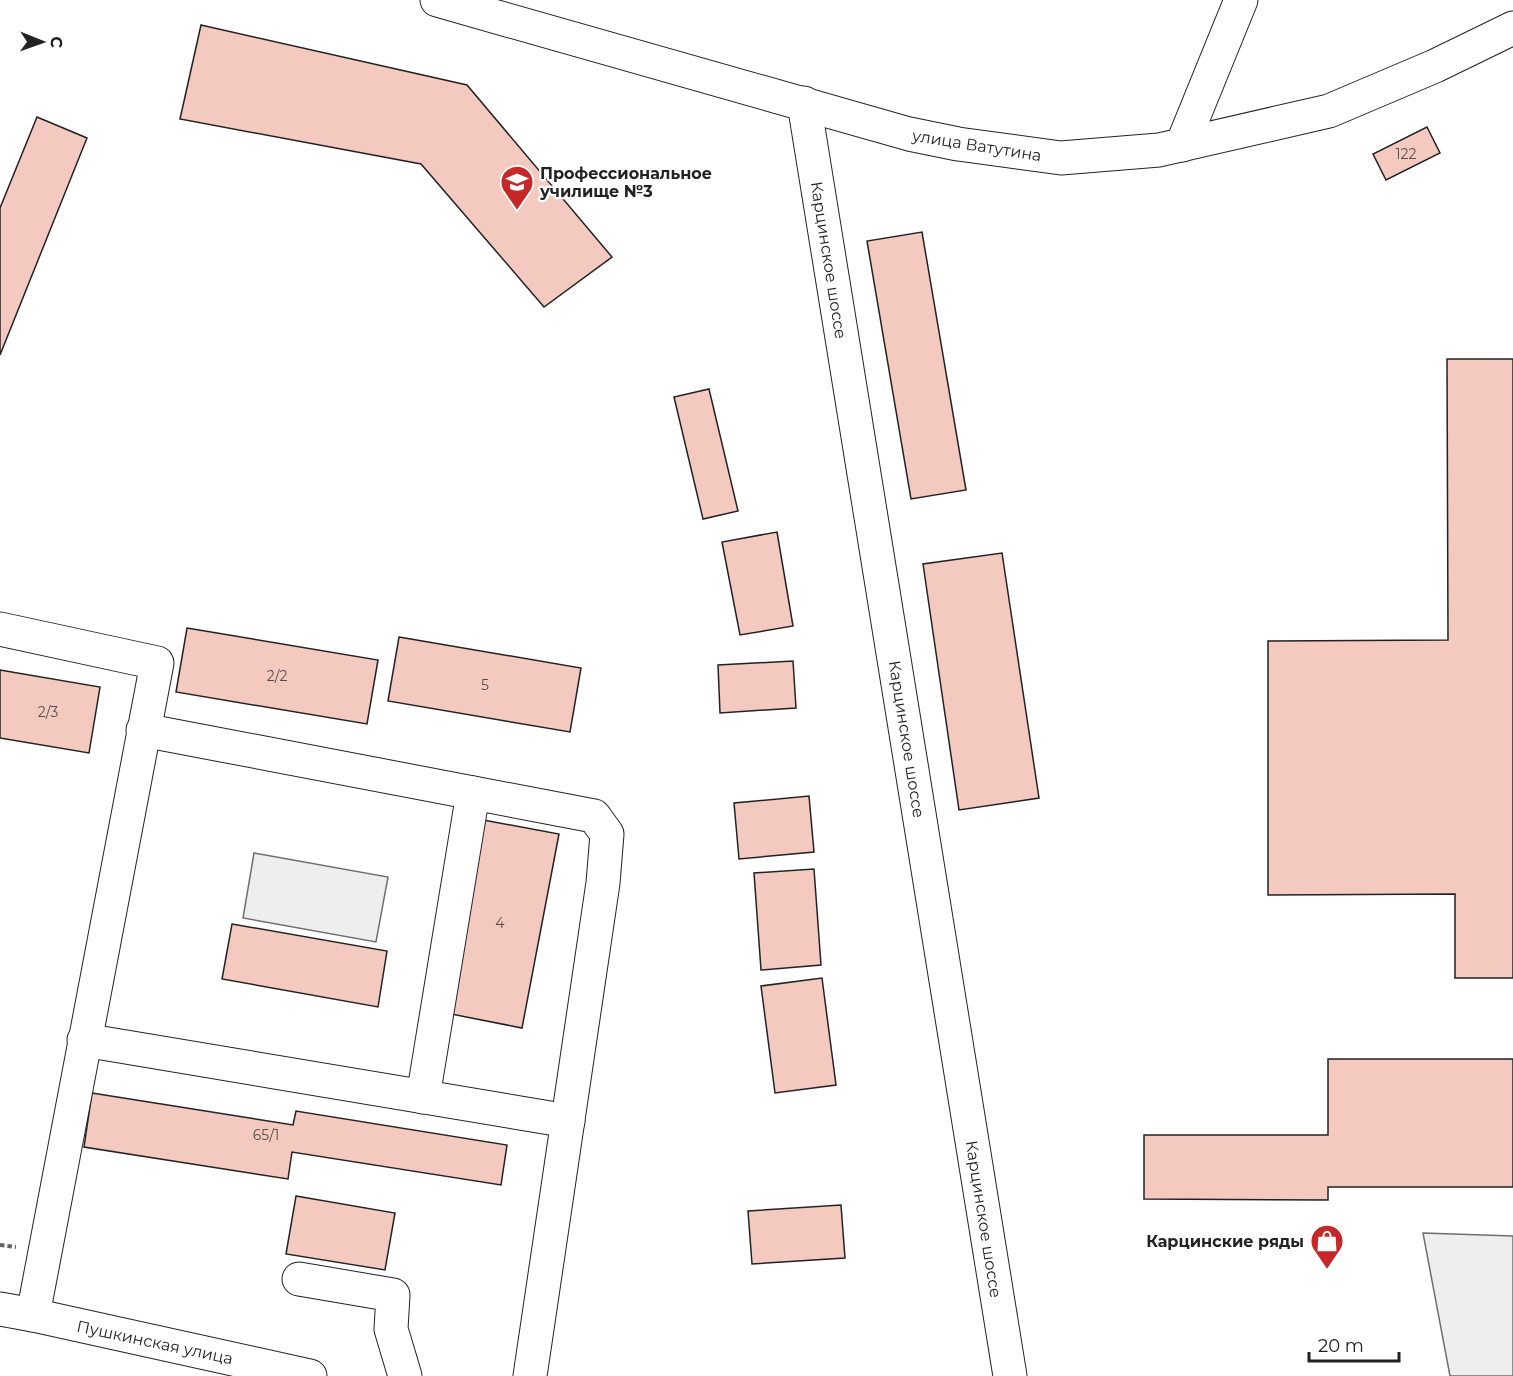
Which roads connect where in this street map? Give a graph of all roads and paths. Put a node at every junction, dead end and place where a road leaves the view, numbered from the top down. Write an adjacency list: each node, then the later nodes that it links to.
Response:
1 (437, 0): 4 (main road, улица Ватутина)
2 (1241, 0): 5 (main road)
3 (1513, 28): 5 (main road, улица Ватутина)
4 (804, 103): 5 (main road, улица Ватутина); 18 (main road, Карцинское шоссе)
5 (1182, 145)
6 (0, 629): 7 (main road)
7 (143, 730): 8 (main road); 9 (main road)
8 (473, 793): 10 (main road); 11 (main road)
9 (84, 1040): 10 (main road); 14 (main road)
10 (423, 1097): 11 (main road)
11 (567, 1122): 17 (main road)
12 (299, 1279): 16 (main road)
13 (0, 1309): 14 (main road, Пушкинская улица)
14 (33, 1315): 15 (main road, Пушкинская улица)
15 (310, 1376)
16 (405, 1376)
17 (530, 1376)
18 (1010, 1376)

